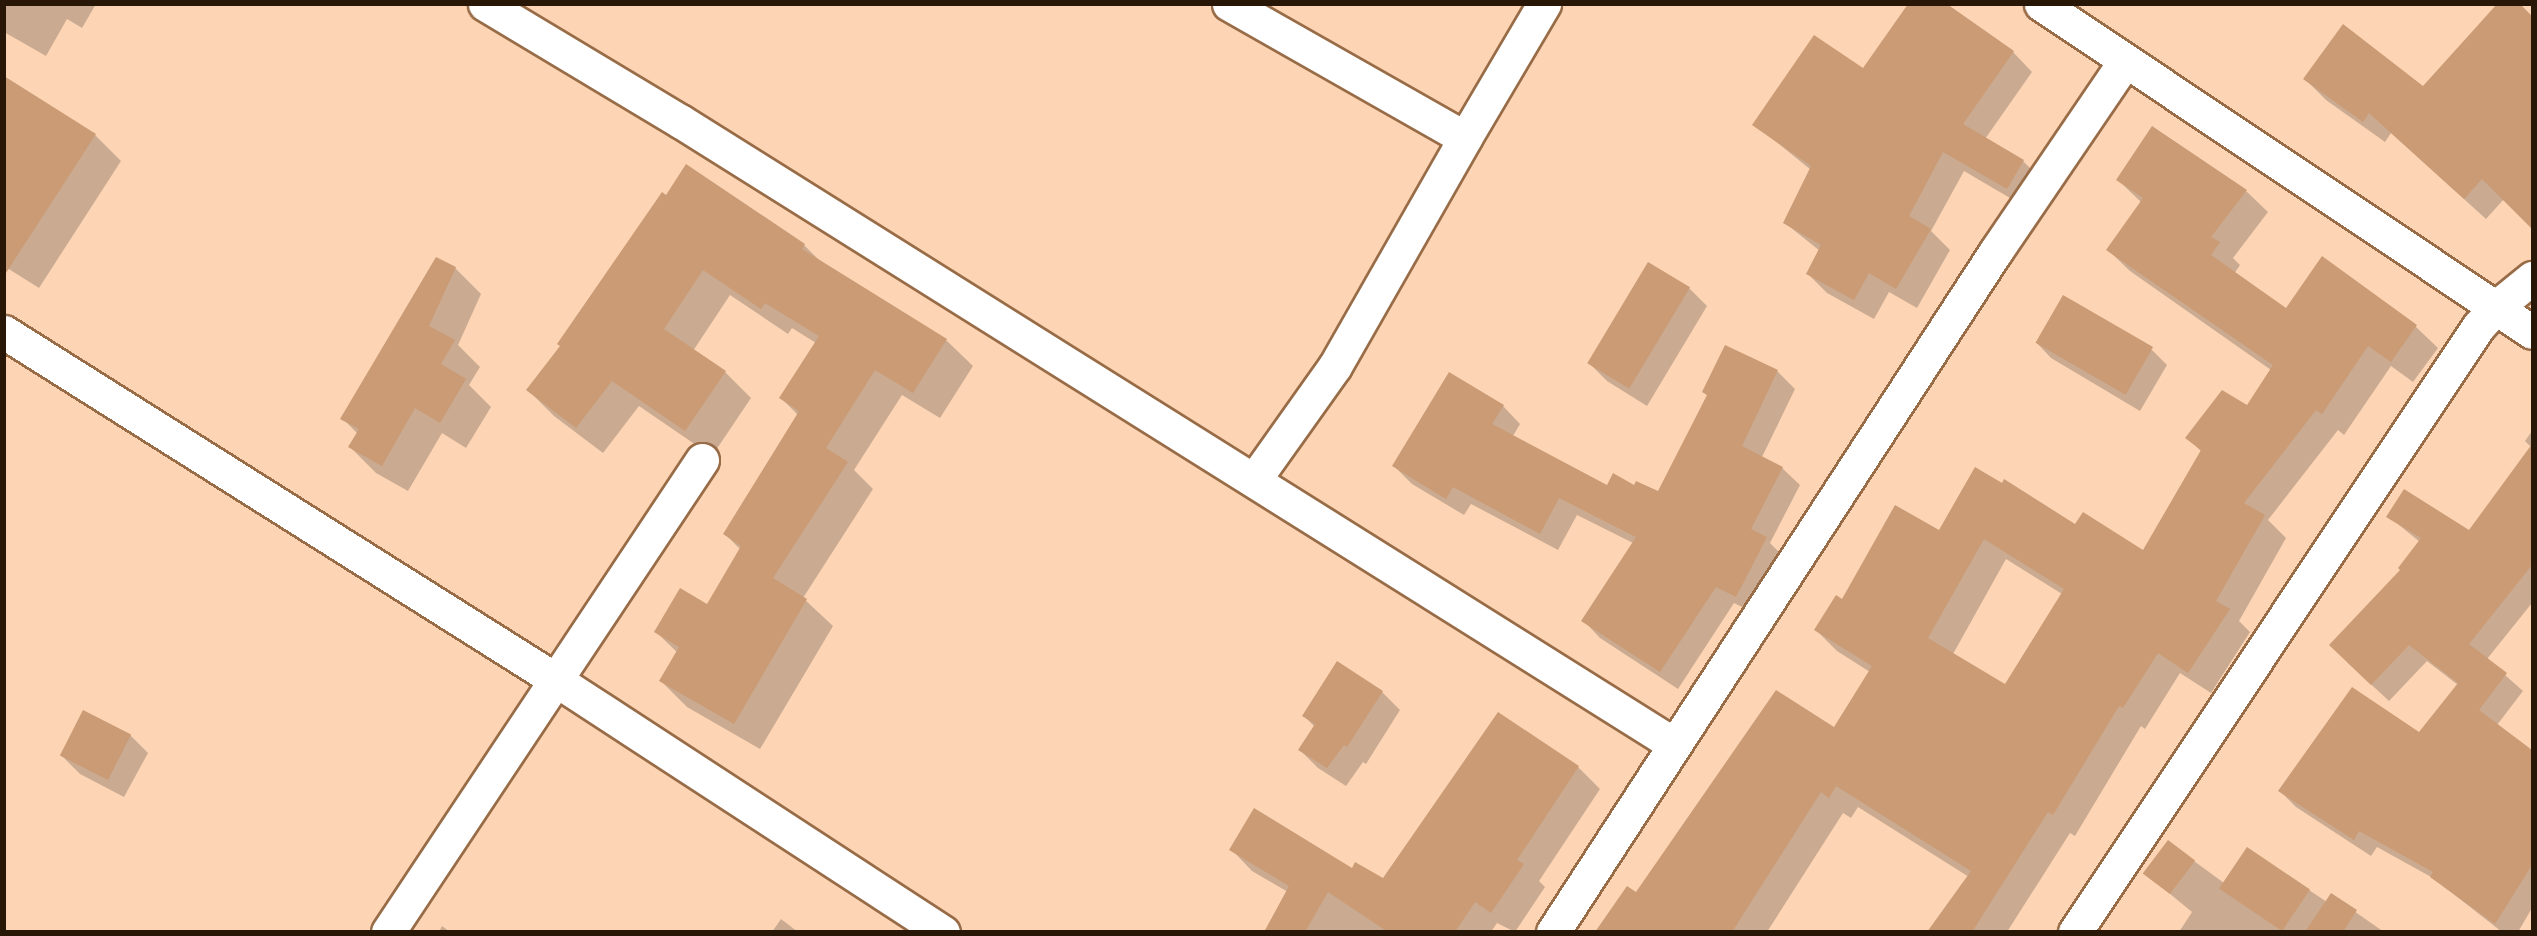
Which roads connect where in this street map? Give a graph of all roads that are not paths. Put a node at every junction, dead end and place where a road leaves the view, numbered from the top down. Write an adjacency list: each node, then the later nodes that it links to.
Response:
1 (485, 4): 12 (street)
2 (1229, 4): 6 (street)
3 (1544, 4): 6 (street)
4 (2041, 4): 5 (street)
5 (2125, 61): 8 (street); 14 (street)
6 (1465, 138): 12 (street)
7 (2532, 278): 8 (street)
8 (2495, 308): 10 (street); 18 (street)
9 (4, 332): 13 (street)
10 (2532, 332)
11 (702, 460): 13 (street)
12 (1254, 480): 14 (street)
13 (556, 680): 15 (street); 16 (street)
14 (1675, 745): 17 (street)
15 (388, 932)
16 (943, 932)
17 (1553, 932)
18 (2075, 932)

